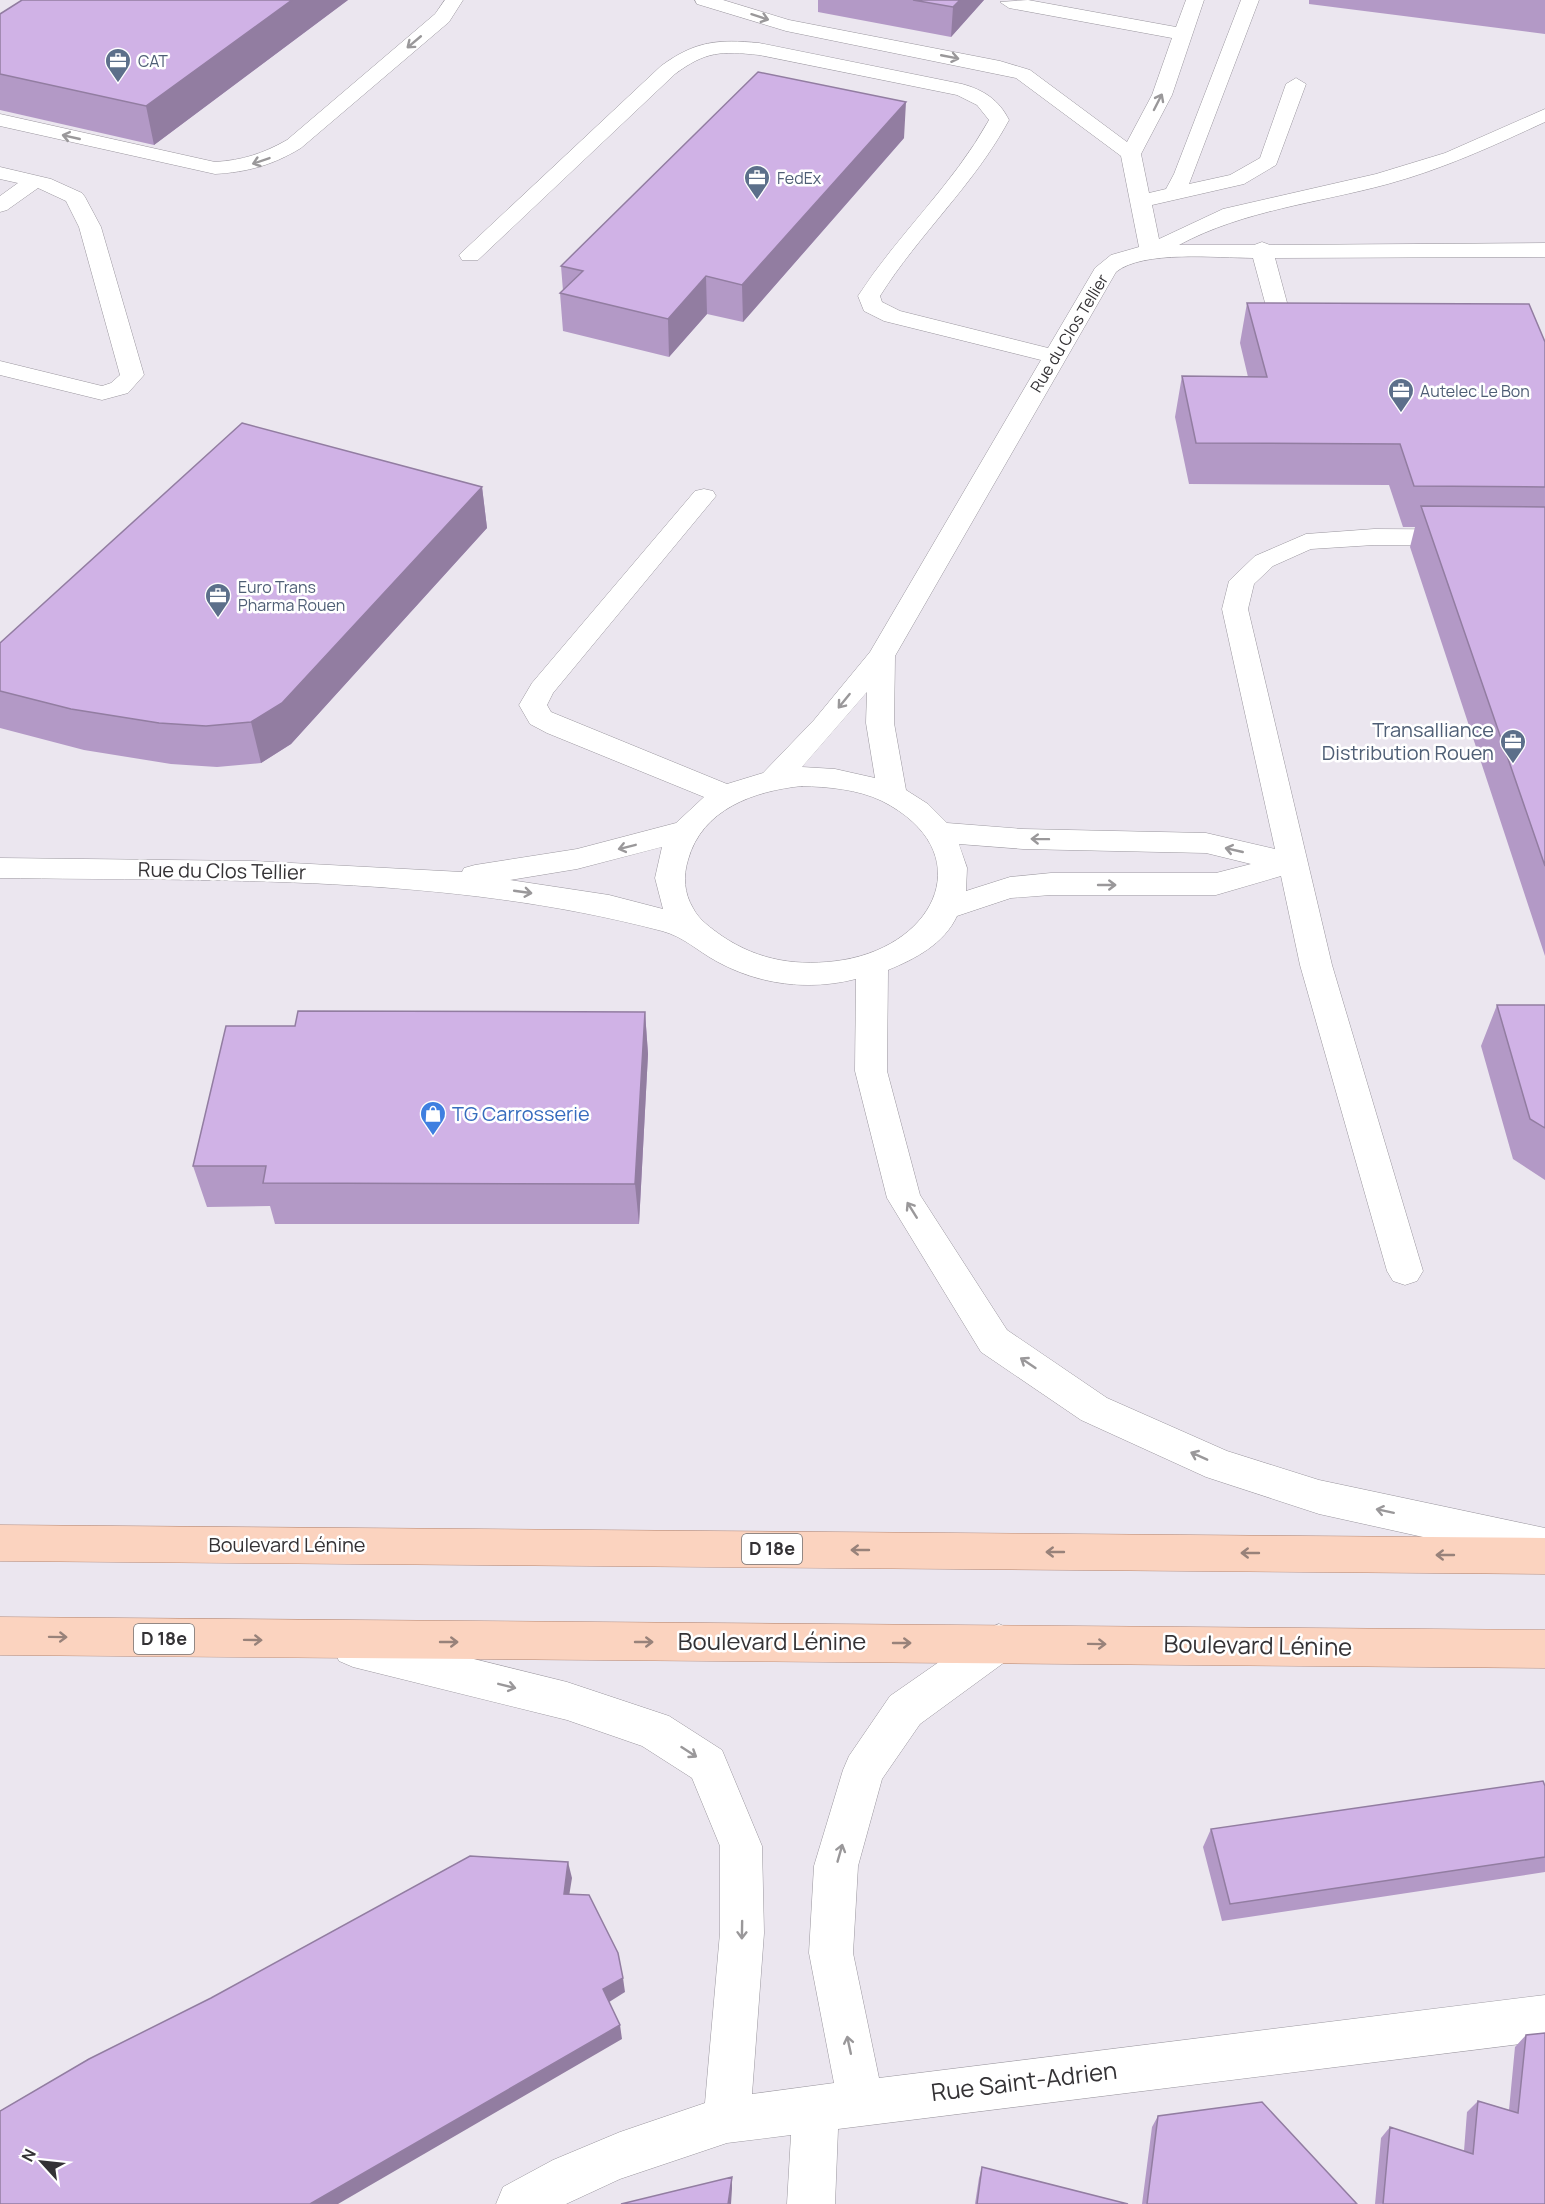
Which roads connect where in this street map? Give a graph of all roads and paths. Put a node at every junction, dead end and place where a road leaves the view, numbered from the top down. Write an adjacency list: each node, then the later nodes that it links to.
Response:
1 (454, 0): 11 (street, one-way to 11)
2 (704, 0): 12 (street, one-way to 12)
3 (1195, 0): 6 (street)
4 (1250, 0): 15 (street)
5 (1009, 2): 6 (street)
6 (1182, 34): 12 (street, one-way to 6)
7 (880, 74): 9 (street); 21 (street); 23 (street)
8 (1296, 84): 15 (street)
9 (864, 90)
10 (1545, 115): 20 (street)
11 (0, 120)
12 (1131, 154): 16 (street)
13 (0, 173): 14 (street)
14 (35, 181): 17 (street); 24 (street)
15 (1174, 194): 16 (street)
16 (1141, 201): 20 (street)
17 (0, 206)
18 (1262, 249): 19 (street, Rue du Clos Tellier); 20 (street, Rue du Clos Tellier); 22 (street)
19 (1545, 250)
20 (1151, 252): 23 (street, Rue du Clos Tellier)
21 (470, 255)
22 (1278, 310)
23 (1054, 357): 27 (street, Rue du Clos Tellier)
24 (0, 368)
25 (704, 496): 30 (street)
26 (1545, 538): 33 (street)
27 (881, 656): 28 (street, Rue du Clos Tellier, one-way to 28); 29 (street, Rue du Clos Tellier)
28 (773, 780): 29 (street, Rue du Clos Tellier); 30 (street, Rue du Clos Tellier)
29 (892, 794): 32 (street, Rue du Clos Tellier)
30 (727, 795): 31 (street, Rue du Clos Tellier)
31 (683, 831): 35 (street, Rue du Clos Tellier, one-way to 35); 37 (street, Rue du Clos Tellier)
32 (938, 832): 33 (street, one-way to 32); 36 (street, Rue du Clos Tellier)
33 (1291, 863): 36 (street, one-way to 33); 39 (street)
34 (0, 868): 35 (street, Rue du Clos Tellier)
35 (444, 880): 37 (street, Rue du Clos Tellier, one-way to 37)
36 (946, 908): 38 (street, Rue du Clos Tellier)
37 (689, 927): 38 (street, Rue du Clos Tellier)
38 (872, 966): 41 (street, one-way to 38)
39 (1406, 1270)
40 (0, 1543): 42 (main road, Boulevard Lénine / D 18e, one-way to 40)
41 (1545, 1546)
42 (1545, 1556)
43 (0, 1636): 44 (main road, Boulevard Lénine / D 18e, one-way to 44)
44 (328, 1641): 45 (main road, Boulevard Lénine / D 18e, one-way to 45); 50 (street, one-way to 50)
45 (999, 1643): 46 (main road, Boulevard Lénine / D 18e, one-way to 46); 48 (street, one-way to 45)
46 (1545, 1649)
47 (1545, 2018): 48 (street, Rue Saint-Adrien)
48 (861, 2102): 49 (street, Rue Saint-Adrien)
49 (816, 2107): 50 (street, Rue Saint-Adrien); 52 (street)
50 (727, 2120): 51 (street, Rue Saint-Adrien)
51 (542, 2198)
52 (811, 2204)

